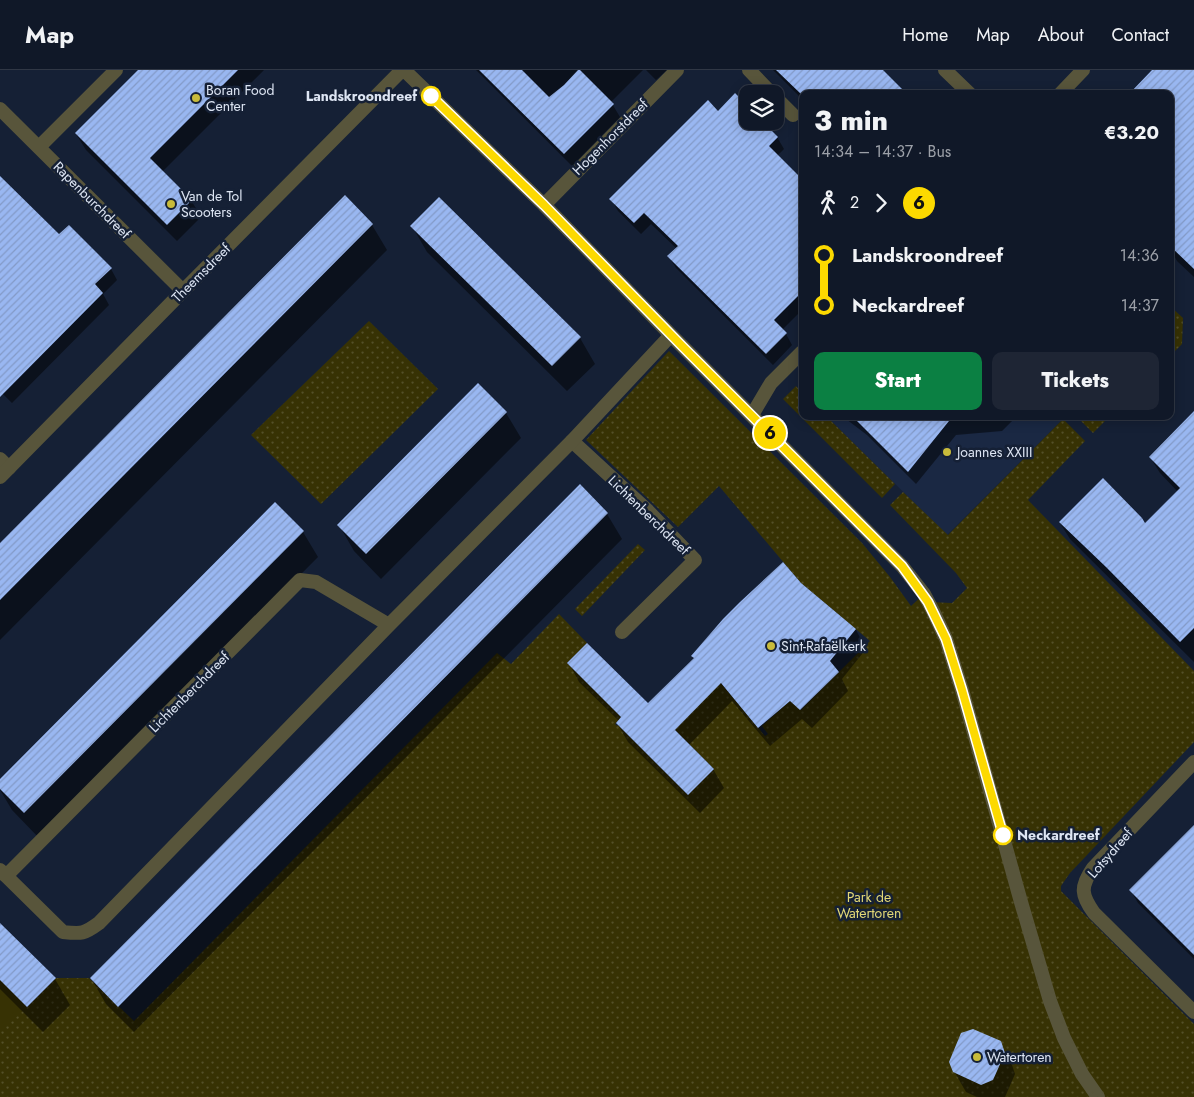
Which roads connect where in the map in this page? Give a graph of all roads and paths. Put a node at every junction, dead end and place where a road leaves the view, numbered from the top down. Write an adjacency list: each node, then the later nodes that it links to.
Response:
1 (116, 70): 13 (street)
2 (403, 70): 14 (street); 15 (street, Theemsdreef)
3 (677, 70): 14 (street, Hogenhorstdreef)
4 (749, 70): 7 (street)
5 (1083, 70): 9 (street)
6 (950, 72): 8 (street)
7 (763, 85)
8 (966, 90)
9 (1064, 90)
10 (784, 106): 12 (street)
11 (0, 109): 13 (street, Rapenburchdreef)
12 (793, 115)
13 (39, 147): 15 (street, Rapenburchdreef)
14 (544, 205): 16 (street)
15 (183, 291): 20 (street, Theemsdreef)
16 (671, 335): 18 (street); 19 (street)
17 (799, 355): 18 (street)
18 (752, 415): 26 (street)
19 (572, 441): 21 (street); 22 (street, Lichtenberchdreef)
20 (3, 468)
21 (389, 625): 24 (street, Lichtenberchdreef); 24 (street)
22 (622, 632)
23 (1194, 762): 25 (street, Lotsydreef)
24 (3, 873)
25 (1194, 1012)
26 (1098, 1097)

